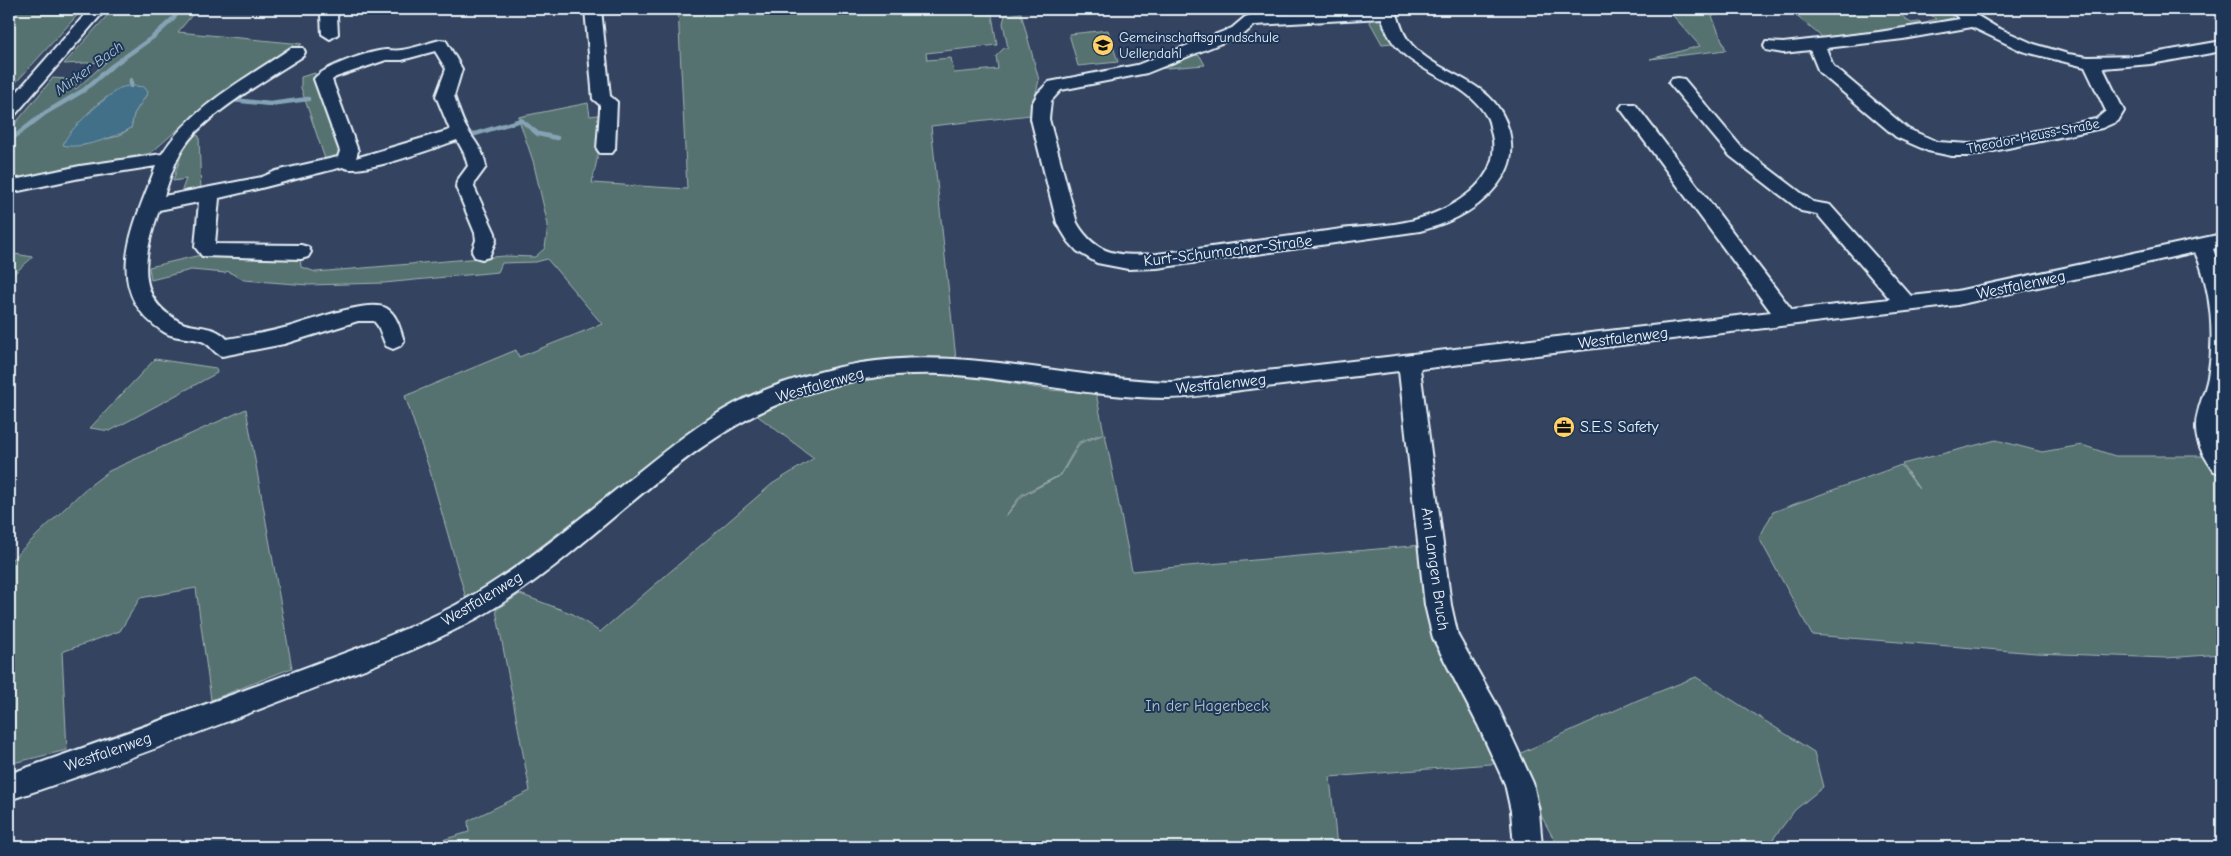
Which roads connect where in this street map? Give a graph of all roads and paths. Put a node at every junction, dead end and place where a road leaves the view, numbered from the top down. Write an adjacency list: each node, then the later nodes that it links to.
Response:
1 (98, 9): 16 (street)
2 (334, 9): 8 (street)
3 (593, 9): 18 (street)
4 (1955, 9): 7 (street)
5 (1392, 11): 6 (street, Kurt-Schumacher-Straße); 6 (street, Kurt-Schumacher-Straße)
6 (1245, 14)
7 (1975, 21): 9 (street); 13 (street)
8 (330, 34)
9 (1816, 44): 10 (street); 13 (street, Theodor-Heuss-Straße)
10 (1772, 46)
11 (2222, 46): 13 (street)
12 (297, 52): 19 (street)
13 (2092, 63)
14 (1678, 83): 28 (street)
15 (1629, 108): 29 (street)
16 (9, 111)
17 (460, 133): 20 (street); 20 (street); 27 (street)
18 (606, 149)
19 (168, 159): 21 (street); 23 (street)
20 (346, 161): 22 (street)
21 (9, 187)
22 (212, 194): 23 (street); 26 (street)
23 (152, 205): 30 (street)
24 (2222, 240): 25 (street, Westfalenweg)
25 (2201, 244): 28 (street, Westfalenweg); 32 (street)
26 (292, 247)
27 (482, 252)
28 (1907, 305): 29 (street, Westfalenweg)
29 (1787, 319): 31 (street, Westfalenweg)
30 (393, 341)
31 (1409, 363): 33 (street, Westfalenweg); 34 (street, Am Langen Bruch)
32 (2222, 465)
33 (9, 787)
34 (1528, 847)

